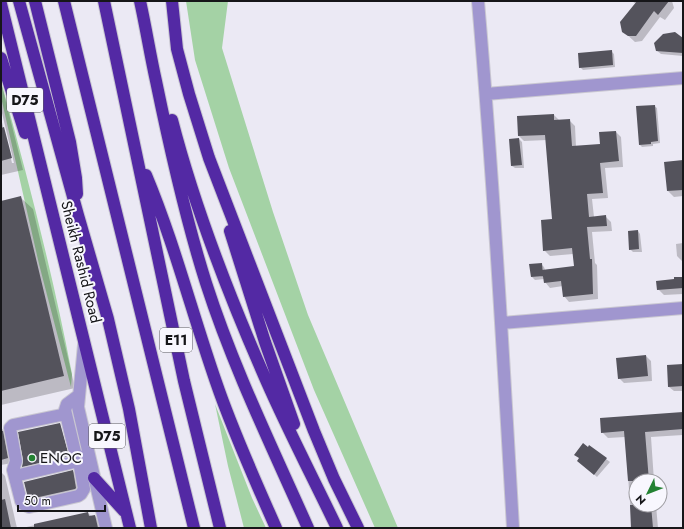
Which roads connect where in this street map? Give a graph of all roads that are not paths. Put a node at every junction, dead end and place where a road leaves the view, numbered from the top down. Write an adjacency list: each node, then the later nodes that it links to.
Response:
1 (19, 1): 15 (highway)
2 (35, 1): 15 (highway)
3 (64, 1): 31 (highway, E11)
4 (104, 1): 12 (highway, E11)
5 (172, 1): 13 (highway)
6 (478, 1): 11 (street)
7 (1, 4): 14 (highway, Sheikh Rashid Road / D75)
8 (141, 7): 23 (highway); 34 (highway)
9 (1, 58): 14 (highway)
10 (683, 78): 11 (street)
11 (486, 94): 17 (street)
12 (136, 152): 32 (highway, E11); 33 (highway)
13 (209, 158): 23 (highway); 36 (highway)
14 (48, 196): 18 (highway, Sheikh Rashid Road / D75)
15 (78, 215): 25 (highway)
16 (683, 308): 17 (street)
17 (502, 323): 37 (street)
18 (84, 344): 19 (street); 26 (highway, Sheikh Rashid Road / D75)
19 (79, 395): 20 (street); 21 (street)
20 (66, 414): 21 (street); 24 (street)
21 (82, 463): 22 (street); 24 (street); 24 (street)
22 (94, 478): 26 (highway); 27 (street)
23 (314, 480): 35 (highway)
24 (16, 481)
25 (145, 497): 29 (highway); 30 (highway)
26 (126, 513): 28 (highway, Sheikh Rashid Road / D75)
27 (106, 528)
28 (130, 528)
29 (151, 528)
30 (159, 528)
31 (194, 528)
32 (220, 528)
33 (276, 528)
34 (308, 528)
35 (336, 528)
36 (358, 528)
37 (513, 528)

